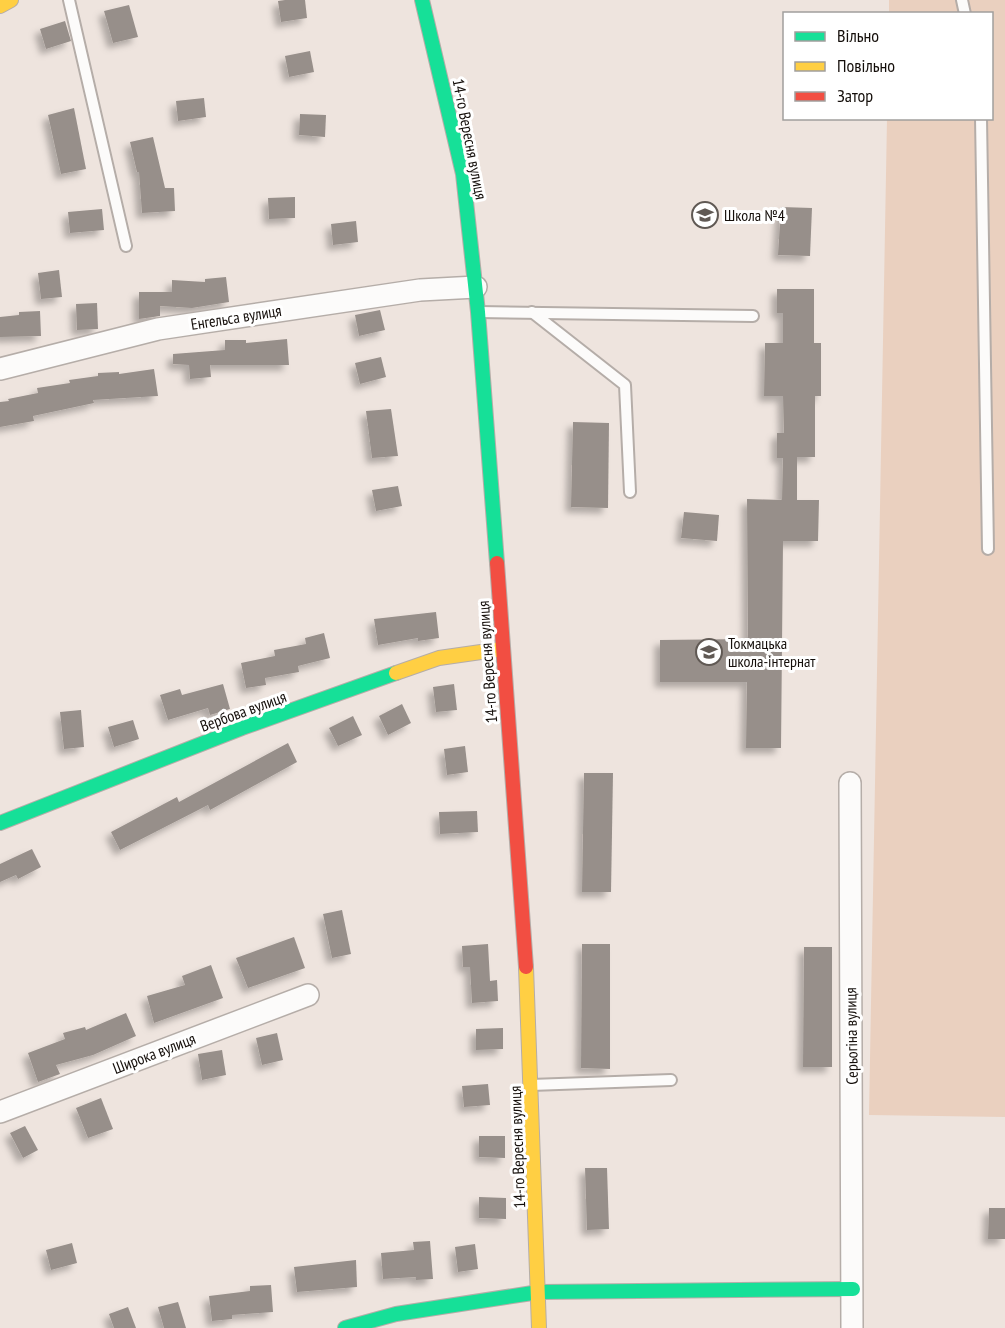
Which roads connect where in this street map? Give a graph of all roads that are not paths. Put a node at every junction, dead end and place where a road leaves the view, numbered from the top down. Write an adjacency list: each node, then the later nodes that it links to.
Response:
1 (11, 0): 4 (street)
2 (69, 0): 6 (lane)
3 (422, 0): 7 (street, 14-го Вересня вулиця)
4 (0, 6)
5 (981, 120): 13 (lane)
6 (126, 246)
7 (476, 287): 8 (street, 14-го Вересня вулиця); 11 (street, Енгельса вулиця)
8 (478, 312): 9 (lane); 14 (street, 14-го Вересня вулиця)
9 (531, 312): 10 (lane); 12 (lane)
10 (753, 316)
11 (0, 369)
12 (630, 492)
13 (988, 549)
14 (502, 649): 16 (street, Вербова вулиця); 19 (street, 14-го Вересня вулиця)
15 (850, 783): 21 (street, Серьогіна вулиця)
16 (0, 823)
17 (308, 995): 20 (street, Широка вулиця)
18 (671, 1080): 19 (lane)
19 (531, 1085): 22 (street, 14-го Вересня вулиця)
20 (0, 1112)
21 (853, 1289): 22 (street); 25 (street, Серьогіна вулиця)
22 (539, 1292): 23 (street); 24 (street, 14-го Вересня вулиця)
23 (345, 1328)
24 (538, 1328)
25 (852, 1328)

